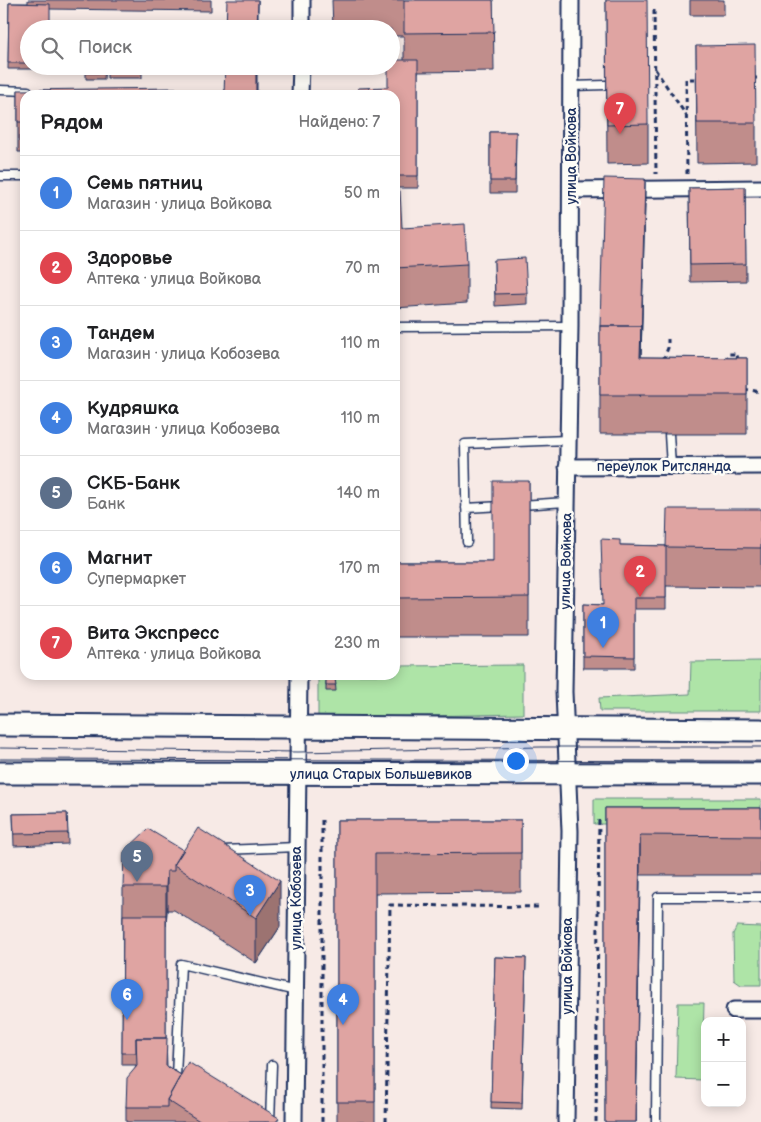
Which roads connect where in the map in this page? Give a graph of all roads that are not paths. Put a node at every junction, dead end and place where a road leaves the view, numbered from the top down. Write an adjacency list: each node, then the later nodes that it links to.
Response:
1 (302, 0): 3 (street)
2 (571, 0): 5 (street, улица Войкова)
3 (302, 20)
4 (301, 75): 8 (street)
5 (571, 86): 6 (lane); 13 (street, улица Войкова)
6 (606, 86)
7 (0, 90): 9 (lane)
8 (300, 90)
9 (20, 91)
10 (0, 176): 11 (lane)
11 (20, 176)
12 (761, 188): 13 (street)
13 (571, 190): 14 (street, улица Войкова)
14 (570, 326): 15 (lane); 17 (street, улица Войкова)
15 (400, 327)
16 (669, 434): 18 (lane)
17 (568, 440): 20 (street, улица Войкова); 24 (lane)
18 (671, 466): 19 (street, переулок Ритслянда); 20 (street, переулок Ритслянда)
19 (761, 466)
20 (567, 467): 21 (street, улица Войкова)
21 (566, 502): 22 (lane); 29 (street, улица Войкова)
22 (516, 505)
23 (506, 506): 24 (lane)
24 (466, 508): 25 (lane)
25 (467, 542)
26 (299, 680): 28 (street, улица Кобозева)
27 (0, 725): 28 (main road)
28 (299, 728): 29 (main road); 32 (street, улица Кобозева)
29 (565, 728): 30 (main road); 33 (street, улица Войкова)
30 (761, 730)
31 (0, 773): 32 (main road, улица Старых Большевиков)
32 (298, 773): 33 (main road, улица Старых Большевиков); 35 (street, улица Кобозева)
33 (567, 774): 34 (main road, улица Старых Большевиков); 45 (street, улица Войкова)
34 (761, 774)
35 (297, 847): 36 (lane); 38 (street, улица Кобозева)
36 (218, 850)
37 (761, 897): 46 (lane)
38 (296, 991): 42 (lane); 44 (street, улица Кобозева)
39 (734, 1010): 40 (street)
40 (761, 1010)
41 (272, 1065): 43 (lane)
42 (185, 1082)
43 (270, 1122)
44 (294, 1122)
45 (566, 1122)
46 (656, 1122)

